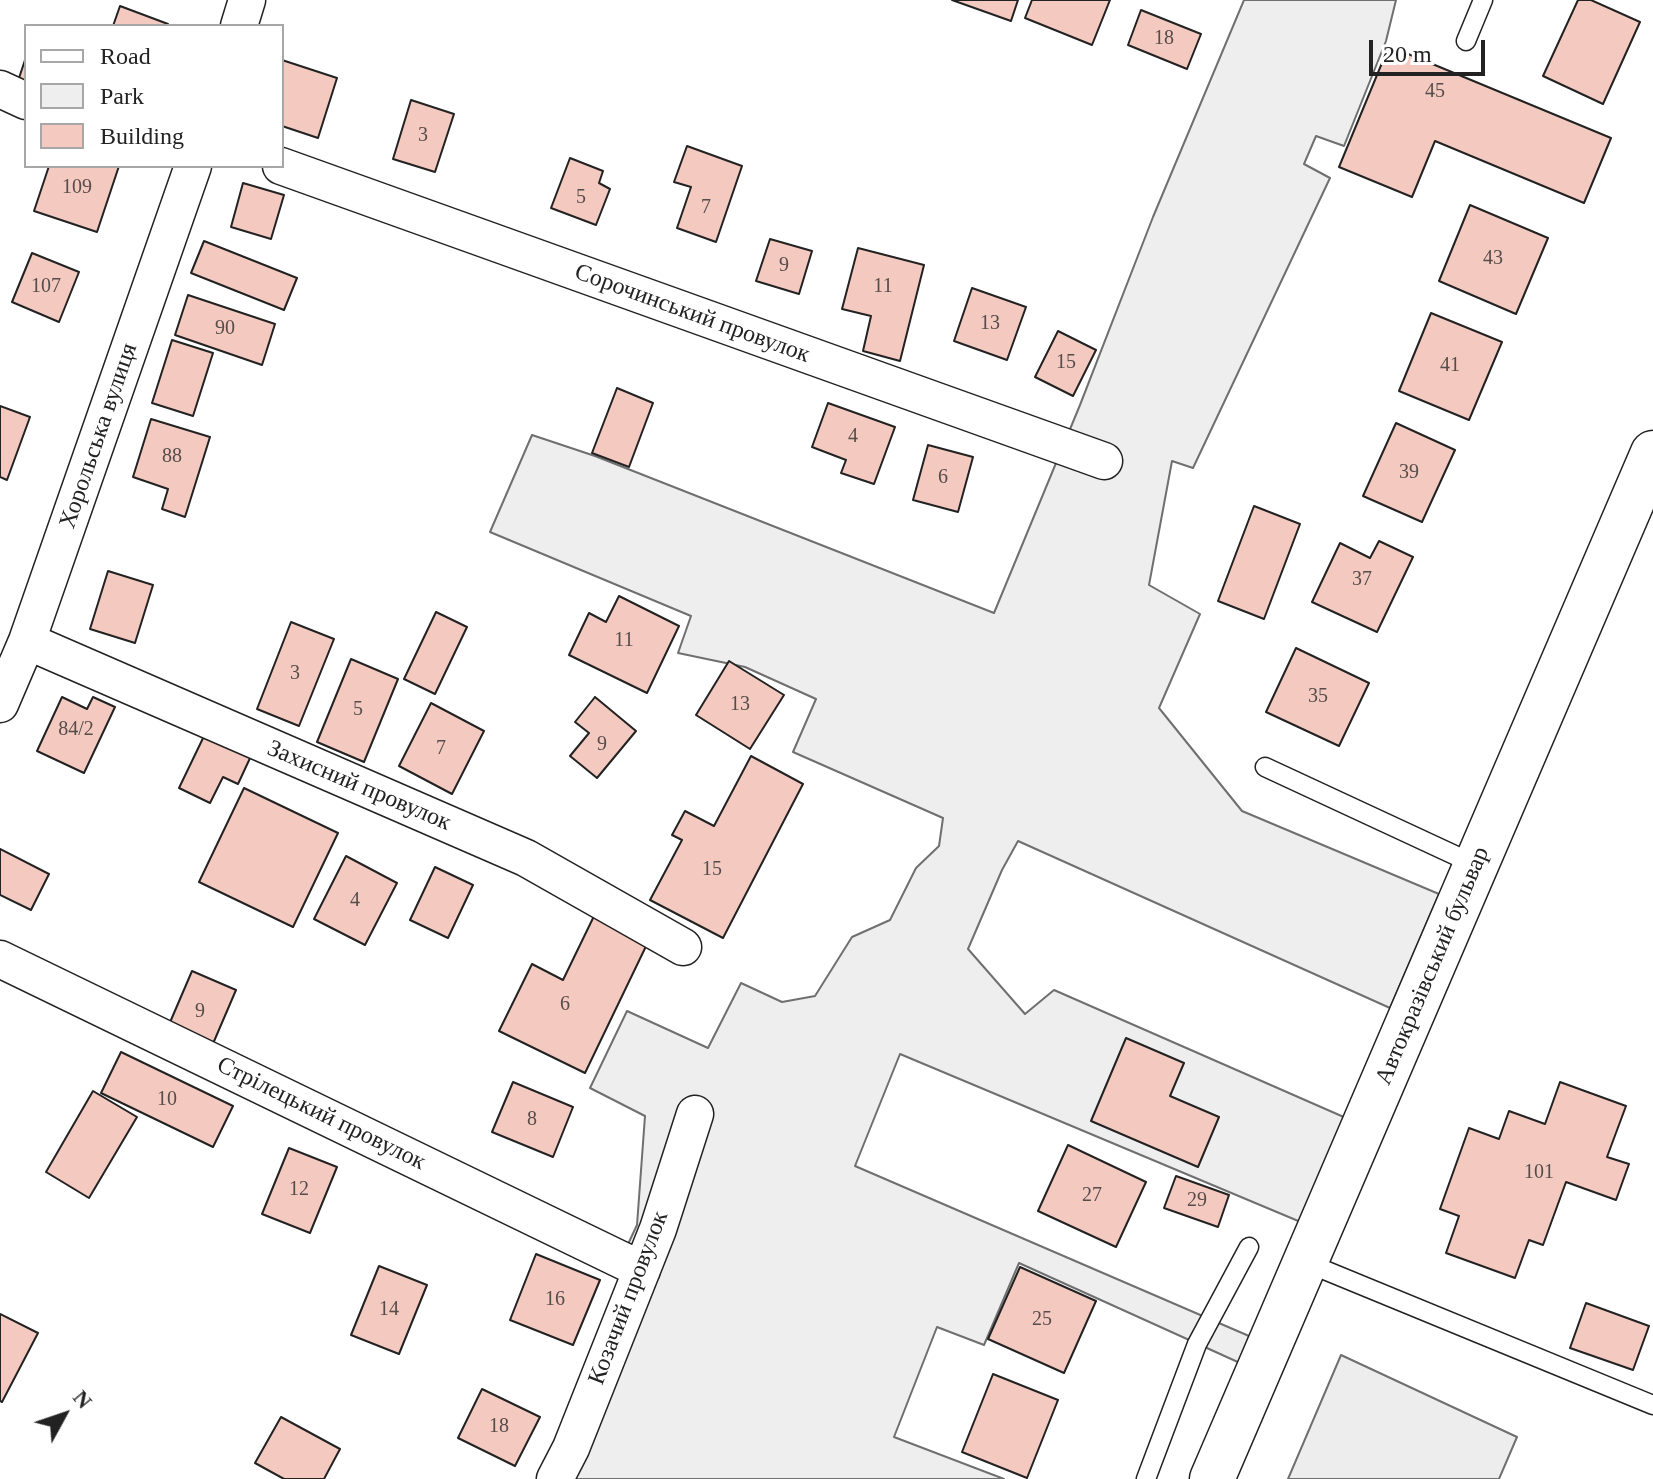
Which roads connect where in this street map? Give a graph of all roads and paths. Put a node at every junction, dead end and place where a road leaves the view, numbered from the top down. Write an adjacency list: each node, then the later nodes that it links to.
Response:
1 (247, 0): 3 (street)
2 (1483, 0): 4 (lane)
3 (240, 24)
4 (1466, 41)
5 (0, 89): 6 (street)
6 (24, 100)
7 (284, 167): 10 (street, Сорочинський провулок)
8 (192, 168): 11 (street, Хорольська вулиця)
9 (1653, 453): 14 (street, Автокразівський бульвар)
10 (1104, 461)
11 (27, 641): 12 (street, Хорольська вулиця); 15 (street, Захисний провулок)
12 (0, 704)
13 (1265, 767): 14 (lane)
14 (1476, 865): 19 (street, Автокразівський бульвар)
15 (683, 947)
16 (0, 959): 20 (street, Стрілецький провулок)
17 (695, 1114): 20 (street, Козачий провулок)
18 (1249, 1247): 23 (lane)
19 (1305, 1262): 21 (lane); 24 (street, Автокразівський бульвар)
20 (642, 1270): 22 (street, Козачий провулок)
21 (1653, 1405)
22 (555, 1479)
23 (1146, 1479)
24 (1212, 1479)

